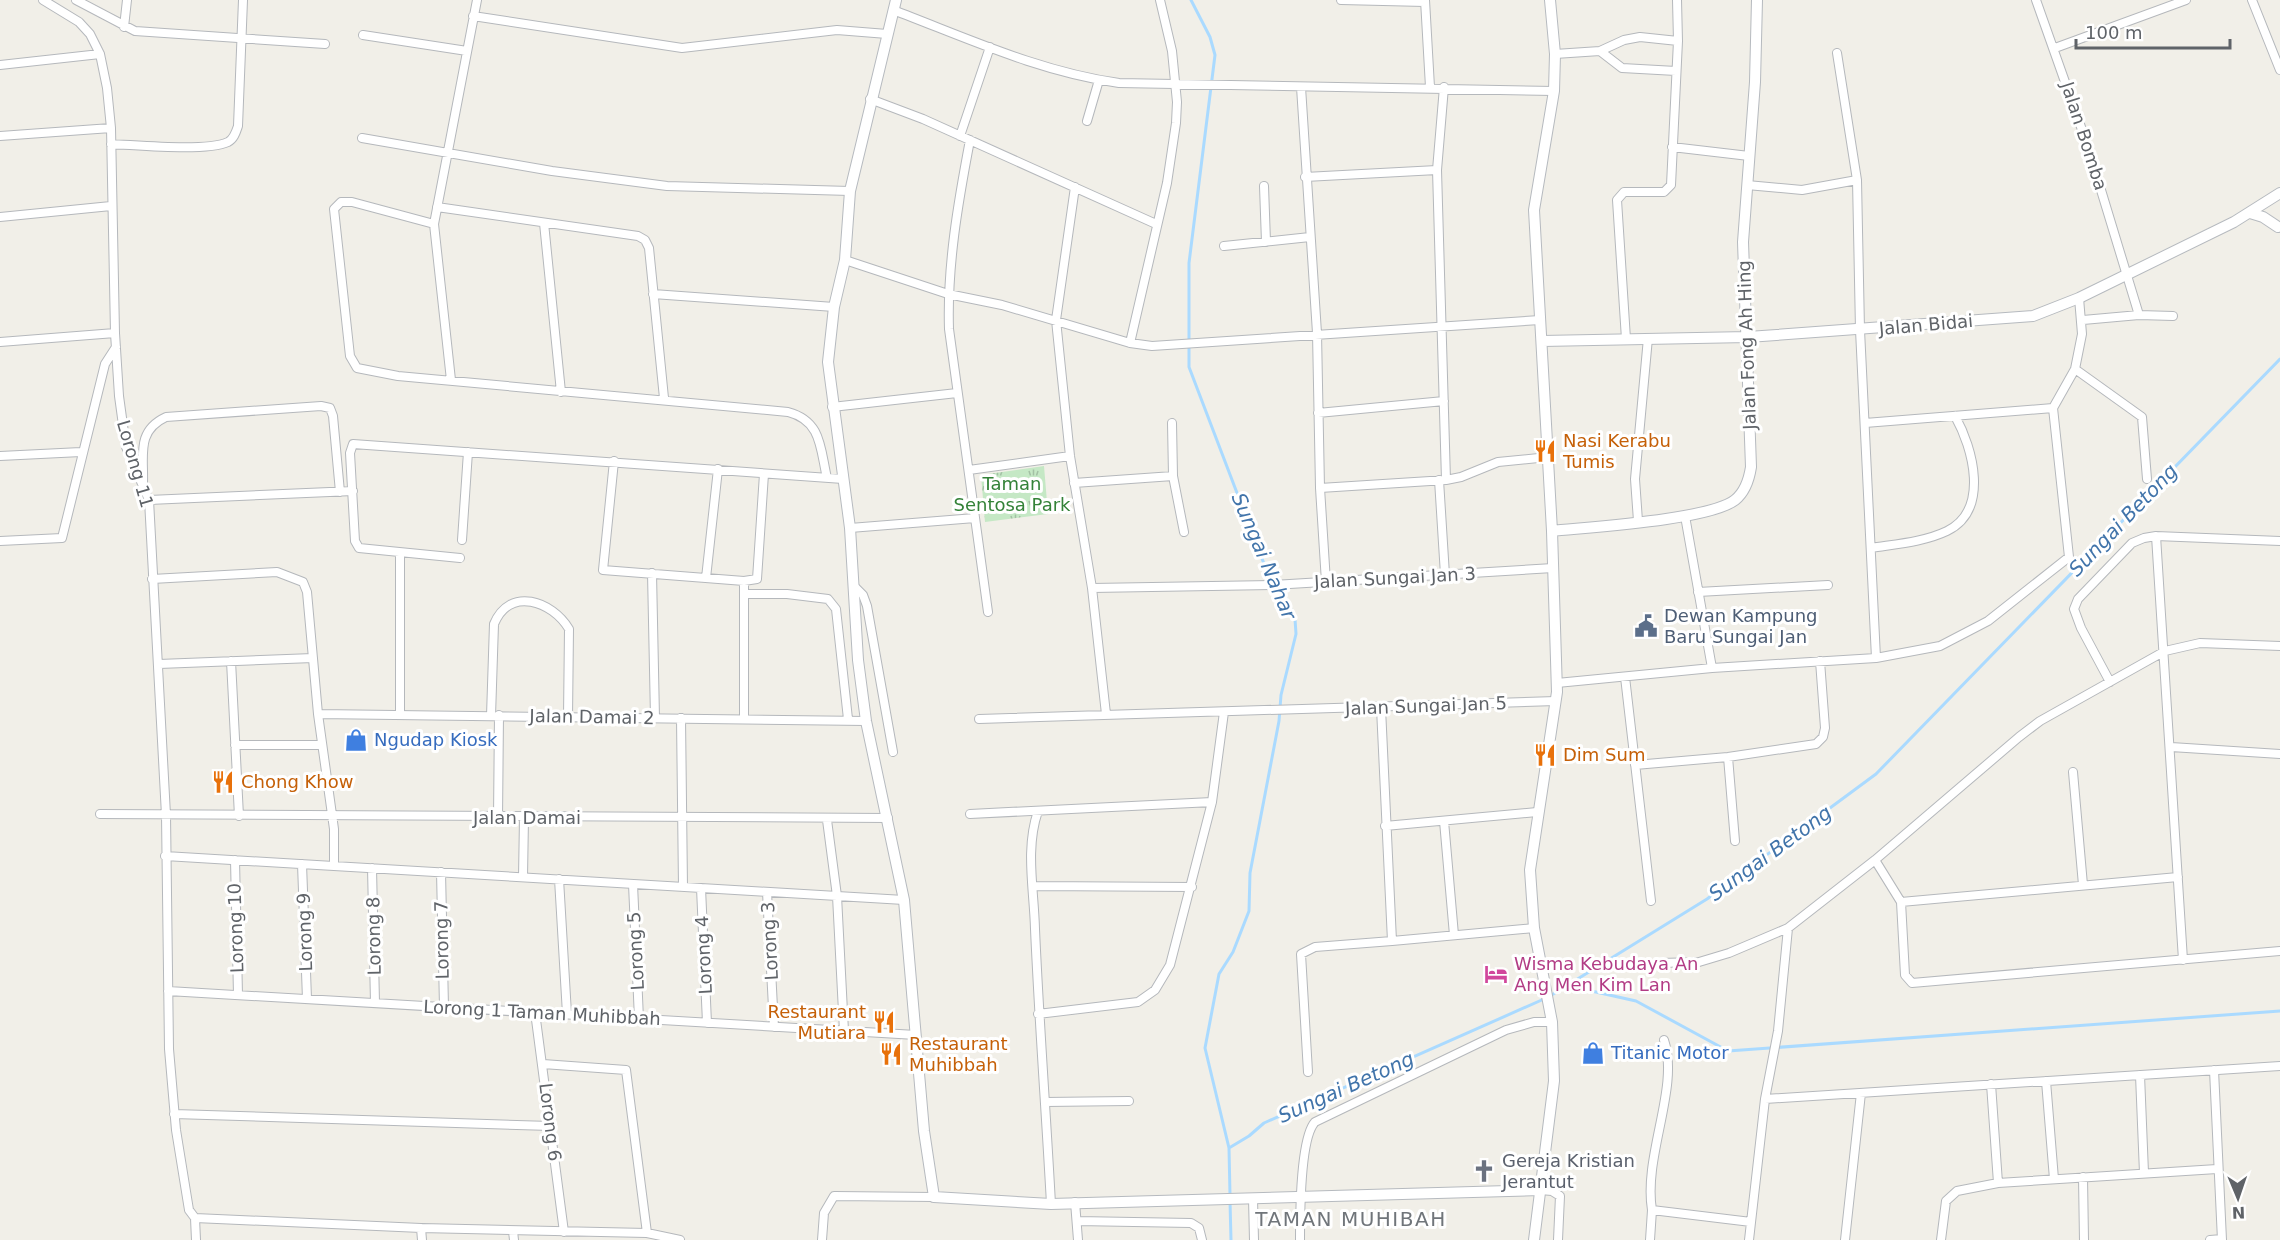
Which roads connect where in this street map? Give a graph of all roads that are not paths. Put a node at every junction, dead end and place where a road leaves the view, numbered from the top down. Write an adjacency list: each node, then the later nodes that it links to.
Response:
1 (43, 0): 28 (street, Lorong 11)
2 (76, 0): 17 (street)
3 (127, 0): 17 (street)
4 (243, 0): 20 (street)
5 (477, 0): 16 (street)
6 (1161, 0): 34 (street)
7 (1341, 0): 14 (street)
8 (1550, 0): 29 (street)
9 (1677, 0): 21 (street)
10 (1757, 0): 49 (street, Jalan Fong Ah Hing)
11 (2036, 0): 24 (street, Jalan Bomba)
12 (2186, 0): 24 (street)
13 (2252, 0): 31 (street)
14 (1425, 1): 36 (street)
15 (894, 5): 18 (street); 23 (street)
16 (473, 16): 18 (street); 25 (street)
17 (124, 27): 20 (street)
18 (887, 34): 39 (street)
19 (363, 35): 25 (street)
20 (242, 39): 22 (street); 46 (street)
21 (1678, 41): 26 (street); 32 (street)
22 (324, 44)
23 (990, 47): 33 (street); 43 (street)
24 (2055, 48): 71 (street, Jalan Bomba)
25 (467, 51): 48 (street)
26 (1600, 51): 29 (street); 32 (street)
27 (1837, 52): 52 (street)
28 (100, 54): 30 (street); 41 (street, Lorong 11)
29 (1555, 54): 38 (street)
30 (0, 65)
31 (2280, 70)
32 (1676, 71): 47 (street)
33 (1099, 80): 34 (street); 40 (street)
34 (1175, 83): 35 (street); 65 (street)
35 (1301, 87): 36 (street); 51 (street)
36 (1430, 87): 37 (street)
37 (1444, 87): 38 (street); 50 (street)
38 (1554, 91): 79 (street)
39 (870, 99): 43 (street); 56 (street)
40 (1087, 121)
41 (111, 128): 42 (street); 46 (street, Lorong 11)
42 (0, 136)
43 (960, 136): 45 (street)
44 (362, 138): 48 (street)
45 (970, 140): 55 (street); 73 (street)
46 (111, 144): 59 (street, Lorong 11)
47 (1672, 147): 49 (street); 87 (street)
48 (447, 152): 56 (street); 60 (street)
49 (1749, 156): 53 (street, Jalan Fong Ah Hing)
50 (1437, 171): 51 (street); 81 (street)
51 (1305, 177): 67 (street)
52 (1857, 180): 53 (street); 82 (street)
53 (1747, 185): 85 (street, Jalan Fong Ah Hing)
54 (1264, 186): 68 (street)
55 (1075, 187): 65 (street); 78 (street)
56 (850, 191): 70 (street)
57 (2280, 193): 58 (street, Jalan Bidai)
58 (2267, 202): 61 (street, Jalan Bidai); 66 (street)
59 (111, 206): 62 (street); 83 (street, Lorong 11)
60 (437, 207): 63 (street); 64 (street)
61 (2250, 213): 66 (street); 71 (street, Jalan Bidai)
62 (0, 218)
63 (544, 223): 72 (street); 94 (street)
64 (434, 224): 93 (street); 93 (street)
65 (1156, 224): 90 (street)
66 (2279, 228)
67 (1310, 237): 68 (street); 84 (street)
68 (1266, 242): 69 (street)
69 (1224, 246)
70 (845, 260): 73 (street); 75 (street)
71 (2128, 273): 74 (street, Jalan Bidai); 76 (street, Jalan Bomba)
72 (653, 294): 75 (street); 96 (street)
73 (948, 294): 78 (street); 95 (street)
74 (2079, 298): 80 (street); 82 (street, Jalan Bidai)
75 (834, 307): 98 (street)
76 (2139, 315): 77 (street); 80 (street)
77 (2174, 316)
78 (1056, 320): 90 (street); 107 (street)
79 (1540, 320): 81 (street); 88 (street)
80 (2083, 320): 92 (street)
81 (1442, 324): 84 (street); 97 (street)
82 (1860, 330): 85 (street, Jalan Bidai); 103 (street)
83 (115, 333): 89 (street); 91 (street, Lorong 11)
84 (1317, 333): 90 (street); 100 (street)
85 (1748, 337): 86 (street, Jalan Bidai); 124 (street, Jalan Fong Ah Hing)
86 (1648, 338): 87 (street, Jalan Bidai); 126 (street)
87 (1626, 339): 88 (street, Jalan Bidai)
88 (1542, 341): 108 (street)
89 (0, 342)
90 (1130, 343)
91 (116, 347): 104 (street); 119 (street, Lorong 11)
92 (2075, 369): 99 (street); 117 (street)
93 (451, 380): 94 (street)
94 (561, 392): 96 (street)
95 (957, 393): 98 (street); 111 (street)
96 (663, 398): 114 (street)
97 (1444, 401): 100 (street); 116 (street)
98 (832, 407): 115 (street)
99 (2053, 408): 101 (street); 153 (street)
100 (1318, 413): 120 (street)
101 (1955, 416): 103 (street); 134 (street)
102 (1172, 423): 113 (street)
103 (1865, 423): 134 (street)
104 (81, 452): 106 (street); 132 (street)
105 (468, 452): 109 (street); 121 (street); 131 (street)
106 (0, 456)
107 (1070, 456): 111 (street); 118 (street)
108 (1548, 457): 116 (street); 128 (street)
109 (614, 461): 110 (street); 138 (street)
110 (718, 469): 112 (street); 140 (street)
111 (969, 470): 125 (street)
112 (764, 474): 114 (street); 142 (street)
113 (1173, 476): 118 (street); 129 (street)
114 (827, 478): 115 (street)
115 (843, 479): 127 (street)
116 (1442, 480): 120 (street); 139 (street)
117 (2146, 480)
118 (1074, 483): 146 (street)
119 (143, 486): 122 (street); 123 (street, Lorong 11)
120 (1320, 488): 143 (street)
121 (353, 491): 122 (street); 135 (street)
122 (340, 492): 123 (street)
123 (149, 500): 141 (street, Lorong 11)
124 (1685, 516): 126 (street, Jalan Fong Ah Hing); 147 (street)
125 (975, 518): 127 (street); 149 (street)
126 (1638, 521): 128 (street, Jalan Fong Ah Hing)
127 (850, 528): 145 (street)
128 (1552, 531): 137 (street)
129 (1184, 532)
130 (2156, 536): 133 (street); 151 (street); 159 (street)
131 (462, 540)
132 (0, 541)
133 (2280, 541)
134 (1871, 548): 153 (street)
135 (400, 553): 136 (street); 166 (street)
136 (460, 558)
137 (1553, 568): 139 (street, Jalan Sungai Jan 3); 160 (street)
138 (652, 573): 140 (street); 169 (street)
139 (1445, 575): 143 (street, Jalan Sungai Jan 3)
140 (706, 578): 142 (street)
141 (152, 579): 152 (street); 156 (street, Lorong 11)
142 (744, 582): 148 (street)
143 (1326, 582): 146 (street, Jalan Sungai Jan 3)
144 (1828, 585): 147 (street)
145 (856, 588): 174 (street); 178 (street)
146 (1092, 588): 165 (street)
147 (1698, 592): 157 (street)
148 (744, 594): 171 (street); 172 (street)
149 (988, 612)
150 (2280, 646): 151 (street)
151 (2165, 651): 159 (street); 177 (street)
152 (313, 658): 154 (street); 164 (street)
153 (1876, 658): 155 (street)
154 (231, 661): 156 (street); 175 (street)
155 (1820, 661): 157 (street); 180 (street)
156 (159, 664): 188 (street, Lorong 11)
157 (1712, 668): 158 (street)
158 (1625, 677): 160 (street); 181 (street)
159 (2110, 682): 201 (street)
160 (1557, 683): 161 (street)
161 (1556, 700): 162 (street, Jalan Sungai Jan 5); 185 (street)
162 (1381, 708): 163 (street, Jalan Sungai Jan 5); 197 (street)
163 (1224, 712): 165 (street, Jalan Sungai Jan 5); 183 (street)
164 (318, 714): 166 (street, Jalan Damai 2); 176 (street)
165 (1106, 714): 173 (street, Jalan Sungai Jan 5)
166 (400, 715): 167 (street, Jalan Damai 2)
167 (495, 715): 168 (street, Jalan Damai 2); 168 (street); 191 (street)
168 (568, 717): 169 (street, Jalan Damai 2)
169 (655, 718): 170 (street, Jalan Damai 2)
170 (681, 718): 171 (street, Jalan Damai 2); 194 (street)
171 (744, 719): 172 (street, Jalan Damai 2)
172 (848, 719): 174 (street, Jalan Damai 2)
173 (979, 719)
174 (866, 721): 193 (street)
175 (236, 745): 176 (street); 190 (street)
176 (322, 745): 189 (street)
177 (2171, 747): 179 (street); 207 (street)
178 (893, 752)
179 (2280, 754)
180 (1728, 757): 181 (street); 198 (street)
181 (1635, 765): 218 (street)
182 (2073, 772): 210 (street)
183 (1212, 802): 184 (street); 213 (street)
184 (1038, 811): 187 (street); 211 (street)
185 (1537, 812): 196 (street); 220 (street)
186 (100, 814): 188 (street, Jalan Damai)
187 (970, 814)
188 (166, 815): 190 (street, Jalan Damai); 199 (street, Lorong 11)
189 (331, 815): 190 (street, Jalan Damai); 191 (street, Jalan Damai); 203 (street)
190 (240, 816)
191 (498, 818): 192 (street, Jalan Damai)
192 (524, 818): 194 (street, Jalan Damai); 206 (street)
193 (888, 818): 195 (street, Jalan Damai); 217 (street)
194 (682, 819): 195 (street, Jalan Damai); 212 (street)
195 (827, 820): 216 (street)
196 (1443, 820): 197 (street); 222 (street)
197 (1386, 826): 223 (street)
198 (1735, 841)
199 (165, 856): 200 (street); 227 (street, Lorong 11)
200 (234, 860): 202 (street); 228 (street, Lorong 10)
201 (1875, 860): 219 (street); 221 (street)
202 (302, 864): 203 (street); 229 (street, Lorong 9)
203 (334, 866): 204 (street)
204 (372, 868): 205 (street); 230 (street, Lorong 8)
205 (441, 873): 206 (street); 231 (street, Lorong 7)
206 (524, 877): 208 (street)
207 (2178, 877): 210 (street); 225 (street)
208 (559, 879): 209 (street); 233 (street)
209 (633, 884): 212 (street); 236 (street, Lorong 5)
210 (2083, 885): 219 (street)
211 (1034, 886): 213 (street); 234 (street)
212 (683, 887): 214 (street)
213 (1192, 887): 234 (street)
214 (700, 888): 215 (street); 237 (street, Lorong 4)
215 (767, 891): 216 (street); 238 (street, Lorong 3)
216 (837, 896): 217 (street); 239 (street)
217 (904, 900): 240 (street)
218 (1651, 901)
219 (1901, 902): 225 (street)
220 (1534, 927): 222 (street); 235 (street)
221 (1788, 928): 226 (street); 250 (street)
222 (1454, 935): 223 (street)
223 (1392, 941): 245 (street)
224 (2280, 951): 225 (street)
225 (2183, 960)
226 (1660, 963)
227 (168, 991): 228 (street, Lorong 1 Taman Muhibbah); 253 (street, Lorong 11)
228 (238, 995): 229 (street, Lorong 1 Taman Muhibbah)
229 (307, 999): 230 (street, Lorong 1 Taman Muhibbah)
230 (375, 1003): 231 (street, Lorong 1 Taman Muhibbah)
231 (444, 1007): 232 (street, Lorong 1 Taman Muhibbah)
232 (535, 1012): 233 (street, Lorong 1 Taman Muhibbah); 242 (street, Lorong 6)
233 (567, 1014): 236 (street, Lorong 1 Taman Muhibbah)
234 (1038, 1014): 252 (street)
235 (1551, 1017): 260 (street); 262 (street)
236 (639, 1019): 237 (street, Lorong 1 Taman Muhibbah)
237 (707, 1023): 238 (street, Lorong 1 Taman Muhibbah)
238 (774, 1027): 239 (street, Lorong 1 Taman Muhibbah)
239 (844, 1031): 240 (street, Lorong 1 Taman Muhibbah)
240 (916, 1035): 261 (street)
241 (1664, 1040): 266 (street)
242 (543, 1064): 254 (street, Lorong 6); 272 (street)
243 (2280, 1066): 244 (street)
244 (2214, 1070): 246 (street); 255 (street)
245 (1308, 1072)
246 (2140, 1075): 247 (street); 256 (street)
247 (2046, 1081): 248 (street); 258 (street)
248 (1991, 1084): 249 (street); 259 (street)
249 (1861, 1093): 250 (street); 287 (street)
250 (1765, 1099): 269 (street)
251 (1129, 1101): 252 (street)
252 (1045, 1102): 265 (street)
253 (174, 1114): 254 (street); 267 (street, Lorong 11)
254 (550, 1126): 271 (street, Lorong 6)
255 (2217, 1169): 256 (street); 291 (street)
256 (2144, 1173): 257 (street)
257 (2083, 1178): 258 (street); 289 (street)
258 (2054, 1179): 259 (street)
259 (1998, 1183): 288 (street)
260 (1540, 1190): 262 (street); 283 (street); 284 (street)
261 (934, 1197): 265 (street); 278 (street)
262 (1300, 1197): 263 (street); 282 (street)
263 (1250, 1198): 264 (street); 281 (street)
264 (1075, 1202): 265 (street); 268 (street)
265 (1051, 1204)
266 (1652, 1210): 269 (street); 285 (street)
267 (195, 1218): 270 (street); 275 (street, Lorong 11)
268 (1077, 1221): 279 (street); 280 (street)
269 (1751, 1222): 286 (street)
270 (422, 1228): 273 (street); 276 (street)
271 (564, 1232): 273 (street); 274 (street)
272 (647, 1233): 274 (street); 277 (street)
273 (514, 1235)
274 (600, 1237)
275 (196, 1240)
276 (422, 1240)
277 (680, 1240)
278 (822, 1240)
279 (1078, 1240)
280 (1202, 1240)
281 (1254, 1240)
282 (1300, 1240)
283 (1534, 1240)
284 (1558, 1240)
285 (1650, 1240)
286 (1749, 1240)
287 (1845, 1240)
288 (1941, 1240)
289 (2084, 1240)
290 (2210, 1240): 291 (street)
291 (2222, 1240)

